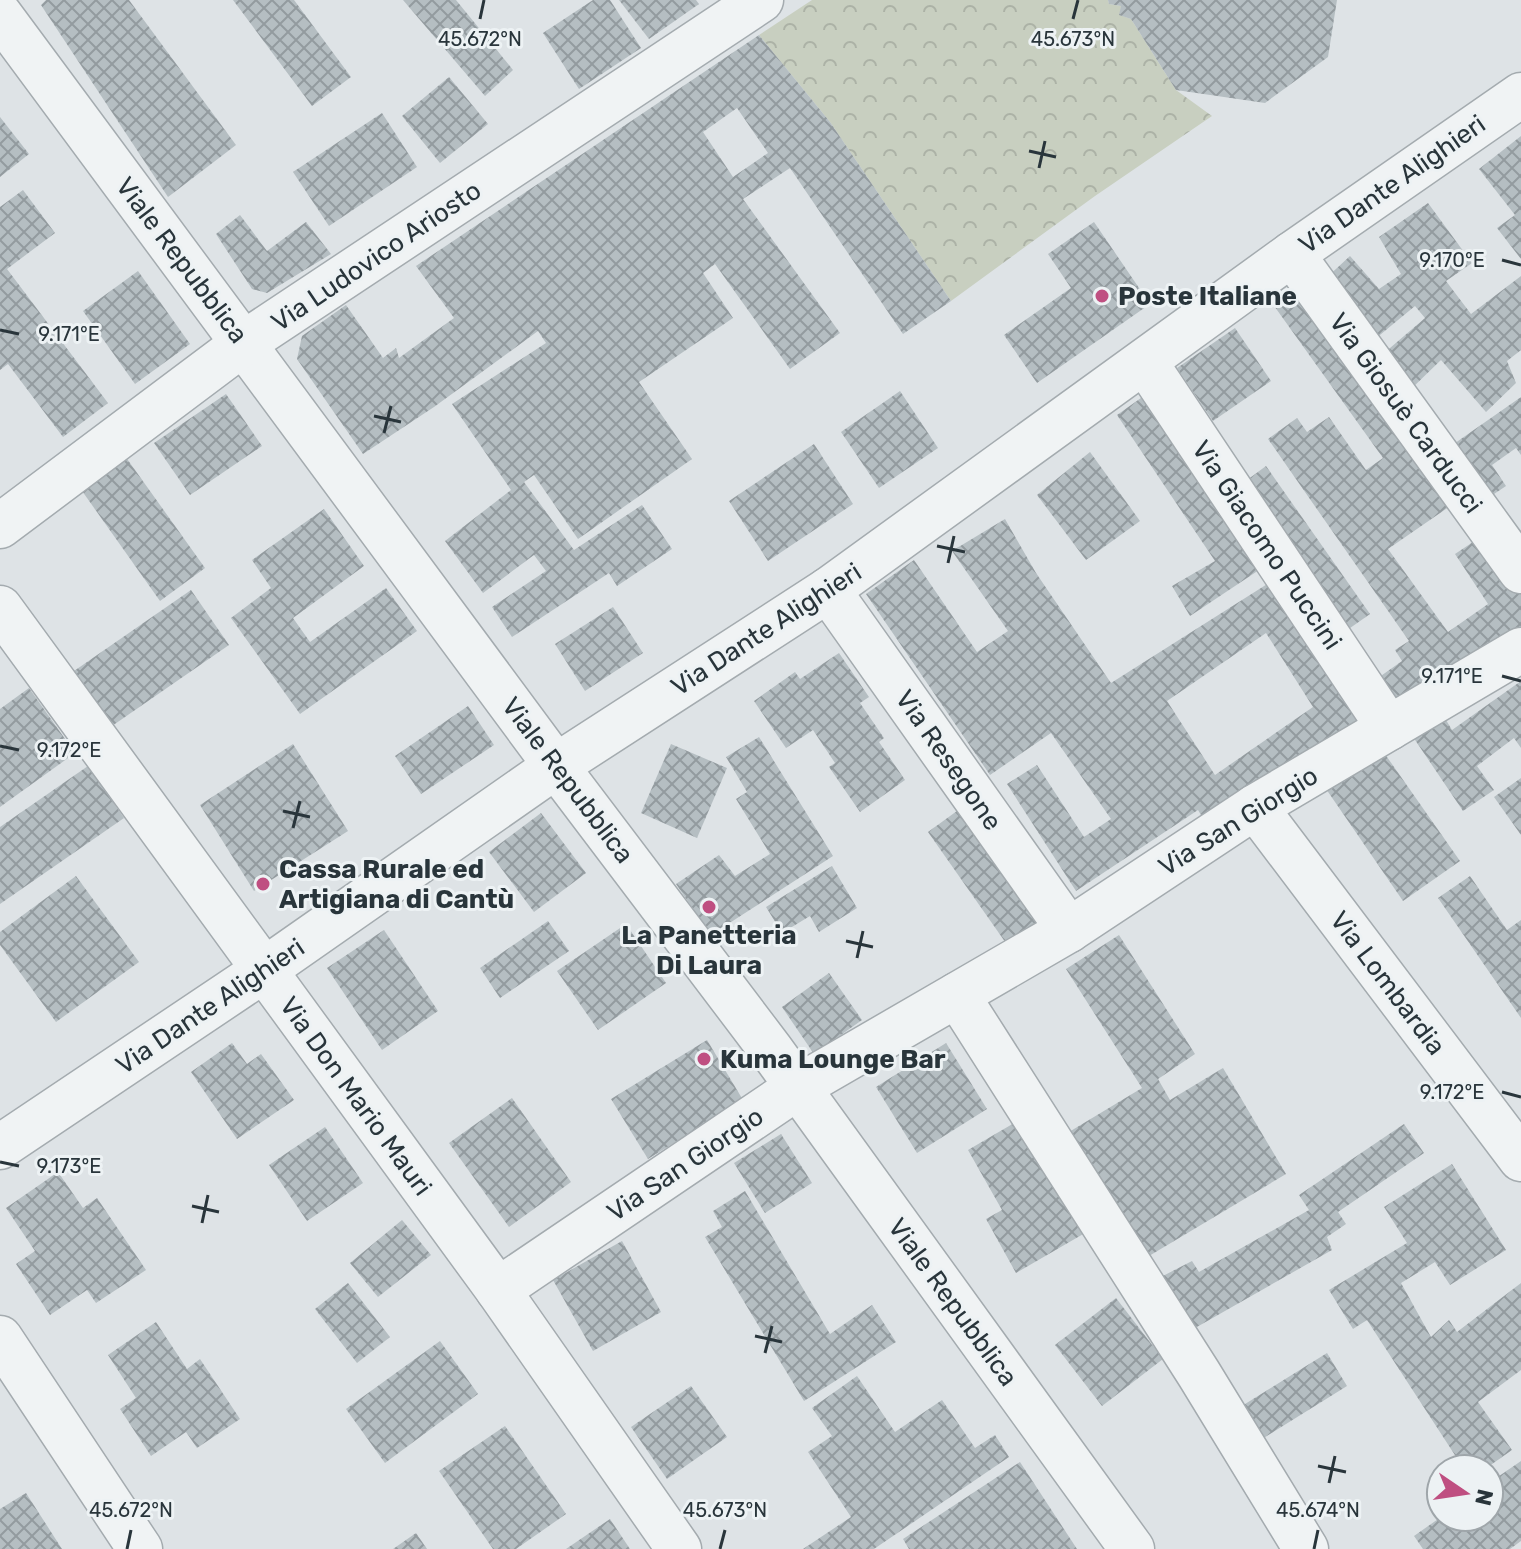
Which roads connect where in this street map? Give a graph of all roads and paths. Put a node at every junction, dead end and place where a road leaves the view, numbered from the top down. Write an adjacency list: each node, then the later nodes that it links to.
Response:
1 (761, 0): 5 (street, Via Ludovico Ariosto)
2 (0, 15): 5 (street, Viale Repubblica)
3 (1521, 95): 4 (street, Via Dante Alighieri)
4 (1292, 254): 6 (street, Via Dante Alighieri); 8 (street, Via Giosuè Carducci)
5 (244, 343): 7 (street, Via Ludovico Ariosto); 13 (street, Viale Repubblica)
6 (1145, 362): 9 (street, Via Dante Alighieri); 12 (street, Via Giacomo Puccini)
7 (0, 526)
8 (1521, 571)
9 (828, 590): 13 (street, Via Dante Alighieri); 15 (street, Via Resegone)
10 (0, 608): 16 (street, Via Don Mario Mauri)
11 (1521, 650): 12 (street, Via San Giorgio)
12 (1389, 728): 14 (street, Via San Giorgio)
13 (556, 766): 16 (street, Via Dante Alighieri); 18 (street, Viale Repubblica)
14 (1255, 807): 15 (street, Via San Giorgio); 20 (street, Via Lombardia)
15 (1069, 930): 17 (street, Via San Giorgio)
16 (264, 970): 19 (street, Via Dante Alighieri); 21 (street, Via Don Mario Mauri)
17 (957, 995): 18 (street, Via San Giorgio); 26 (street)
18 (798, 1087): 21 (street, Via San Giorgio); 25 (street, Viale Repubblica)
19 (0, 1147)
20 (1521, 1159)
21 (498, 1290): 24 (street, Via Don Mario Mauri)
22 (0, 1338): 23 (street)
23 (140, 1549)
24 (679, 1549)
25 (1132, 1549)
26 (1306, 1549)

